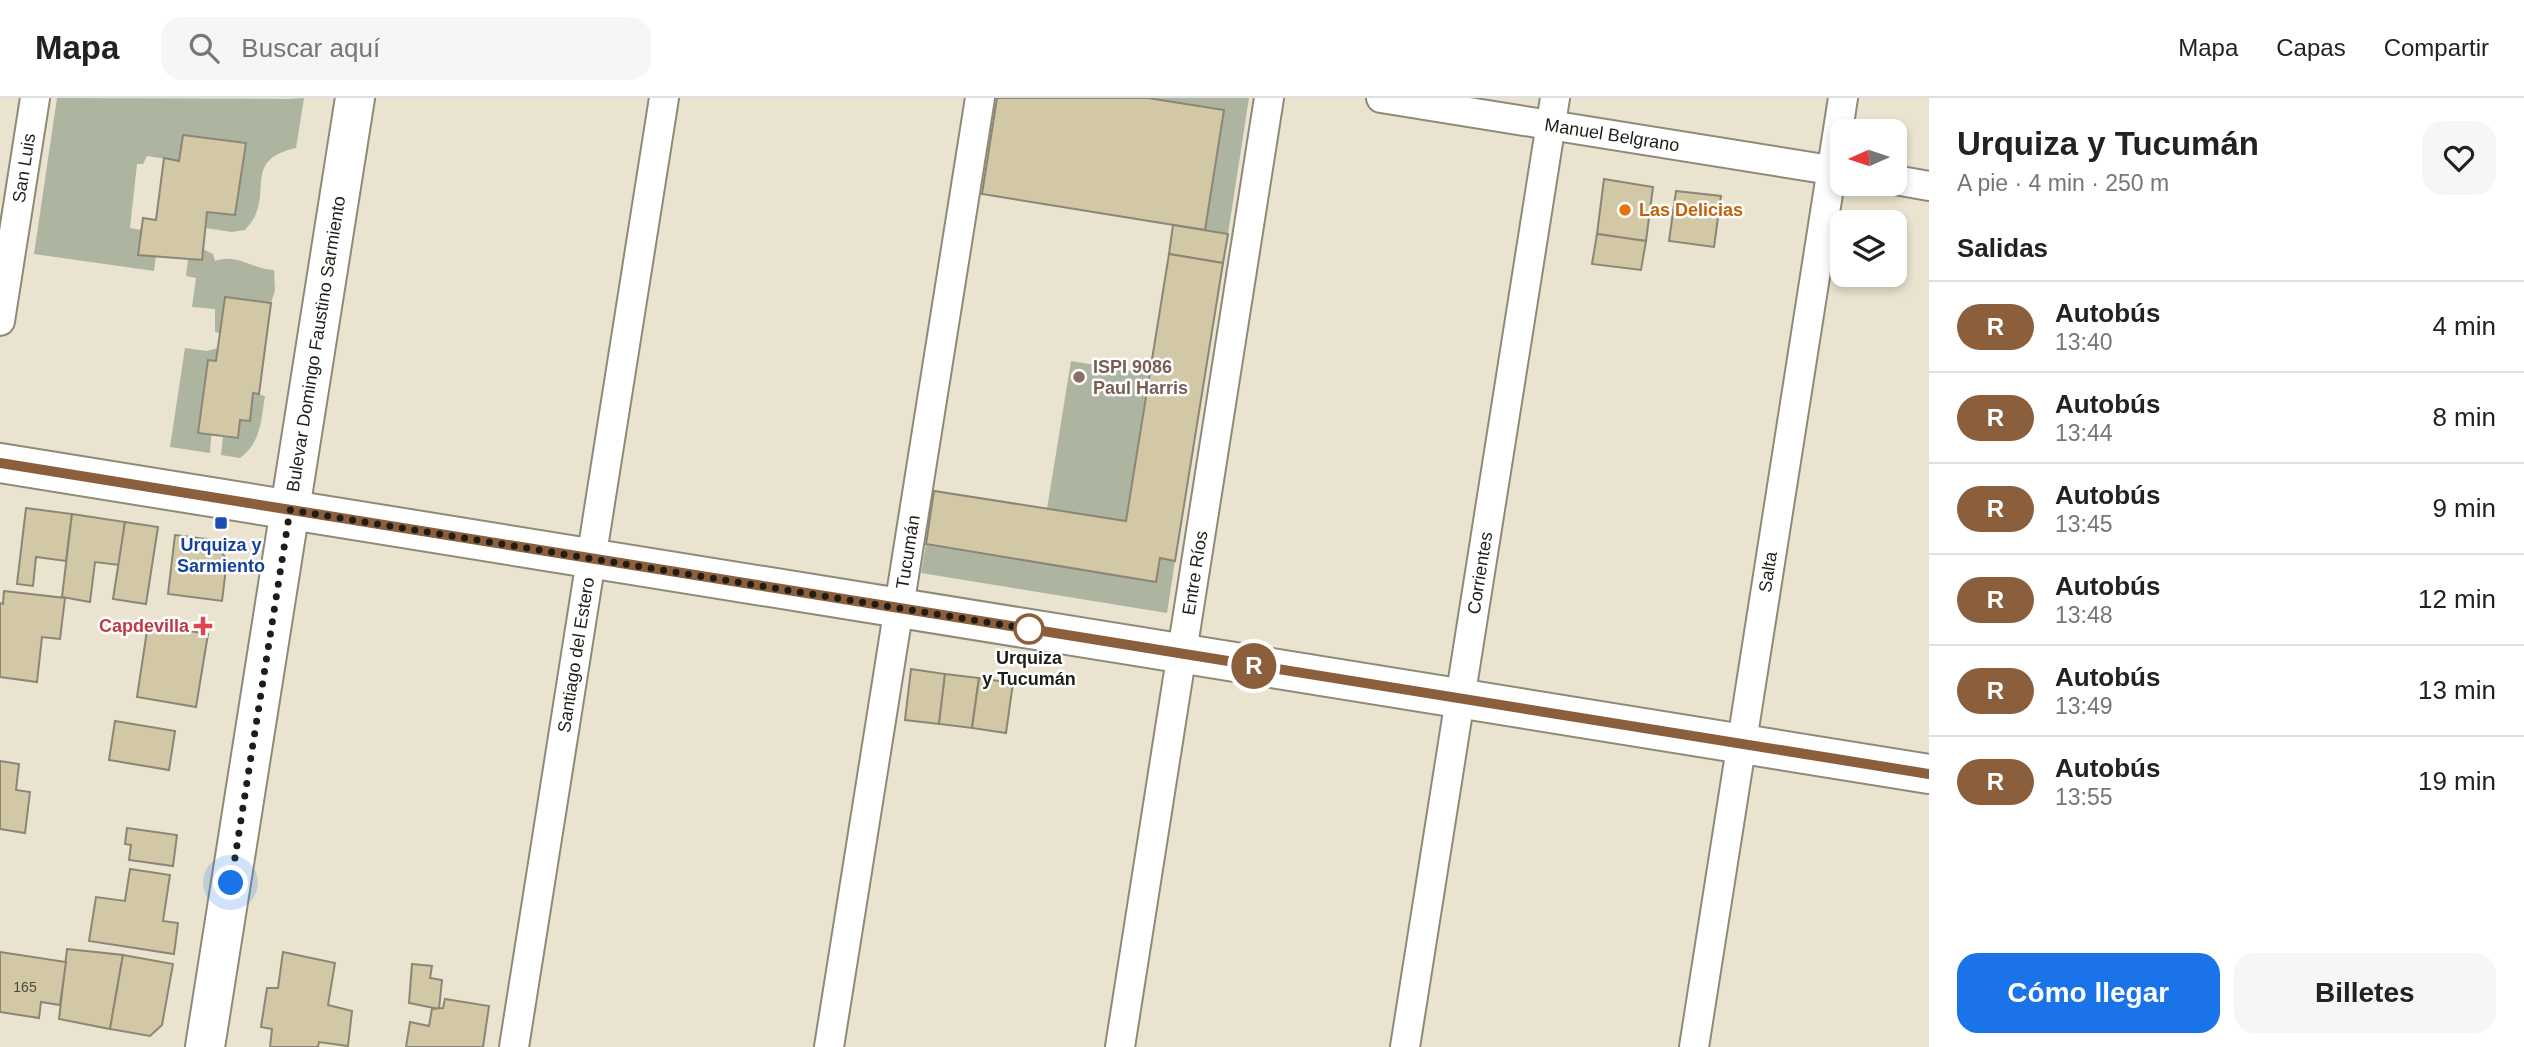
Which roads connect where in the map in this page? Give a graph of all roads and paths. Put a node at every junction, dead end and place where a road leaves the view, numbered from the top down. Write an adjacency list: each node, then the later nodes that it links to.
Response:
1 (35, 98): 14 (street, San Luis)
2 (355, 98): 16 (street, Bulevar Domingo Faustino Sarmiento)
3 (664, 98): 17 (street, Santiago del Estero)
4 (980, 98): 18 (street, Tucumán)
5 (1269, 98): 19 (street, Entre Ríos)
6 (1381, 98): 8 (street, Manuel Belgrano)
7 (1843, 98): 9 (street, Salta)
8 (1553, 112): 10 (street, Manuel Belgrano); 20 (street, Corrientes)
9 (1841, 119)
10 (1830, 170)
11 (1908, 182): 12 (street)
12 (1929, 186)
13 (1833, 196): 21 (street, Salta)
14 (0, 321)
15 (0, 463): 16 (street)
16 (290, 510): 17 (street); 23 (street, Bulevar Domingo Faustino Sarmiento)
17 (591, 558): 18 (street); 24 (street, Santiago del Estero)
18 (899, 608): 19 (street); 25 (street, Tucumán)
19 (1182, 654): 20 (street); 26 (street, Entre Ríos)
20 (1460, 699): 21 (street); 27 (street, Corrientes)
21 (1741, 744): 22 (street); 28 (street, Salta)
22 (1929, 774)
23 (205, 1047)
24 (514, 1047)
25 (829, 1047)
26 (1120, 1047)
27 (1405, 1047)
28 (1693, 1047)

